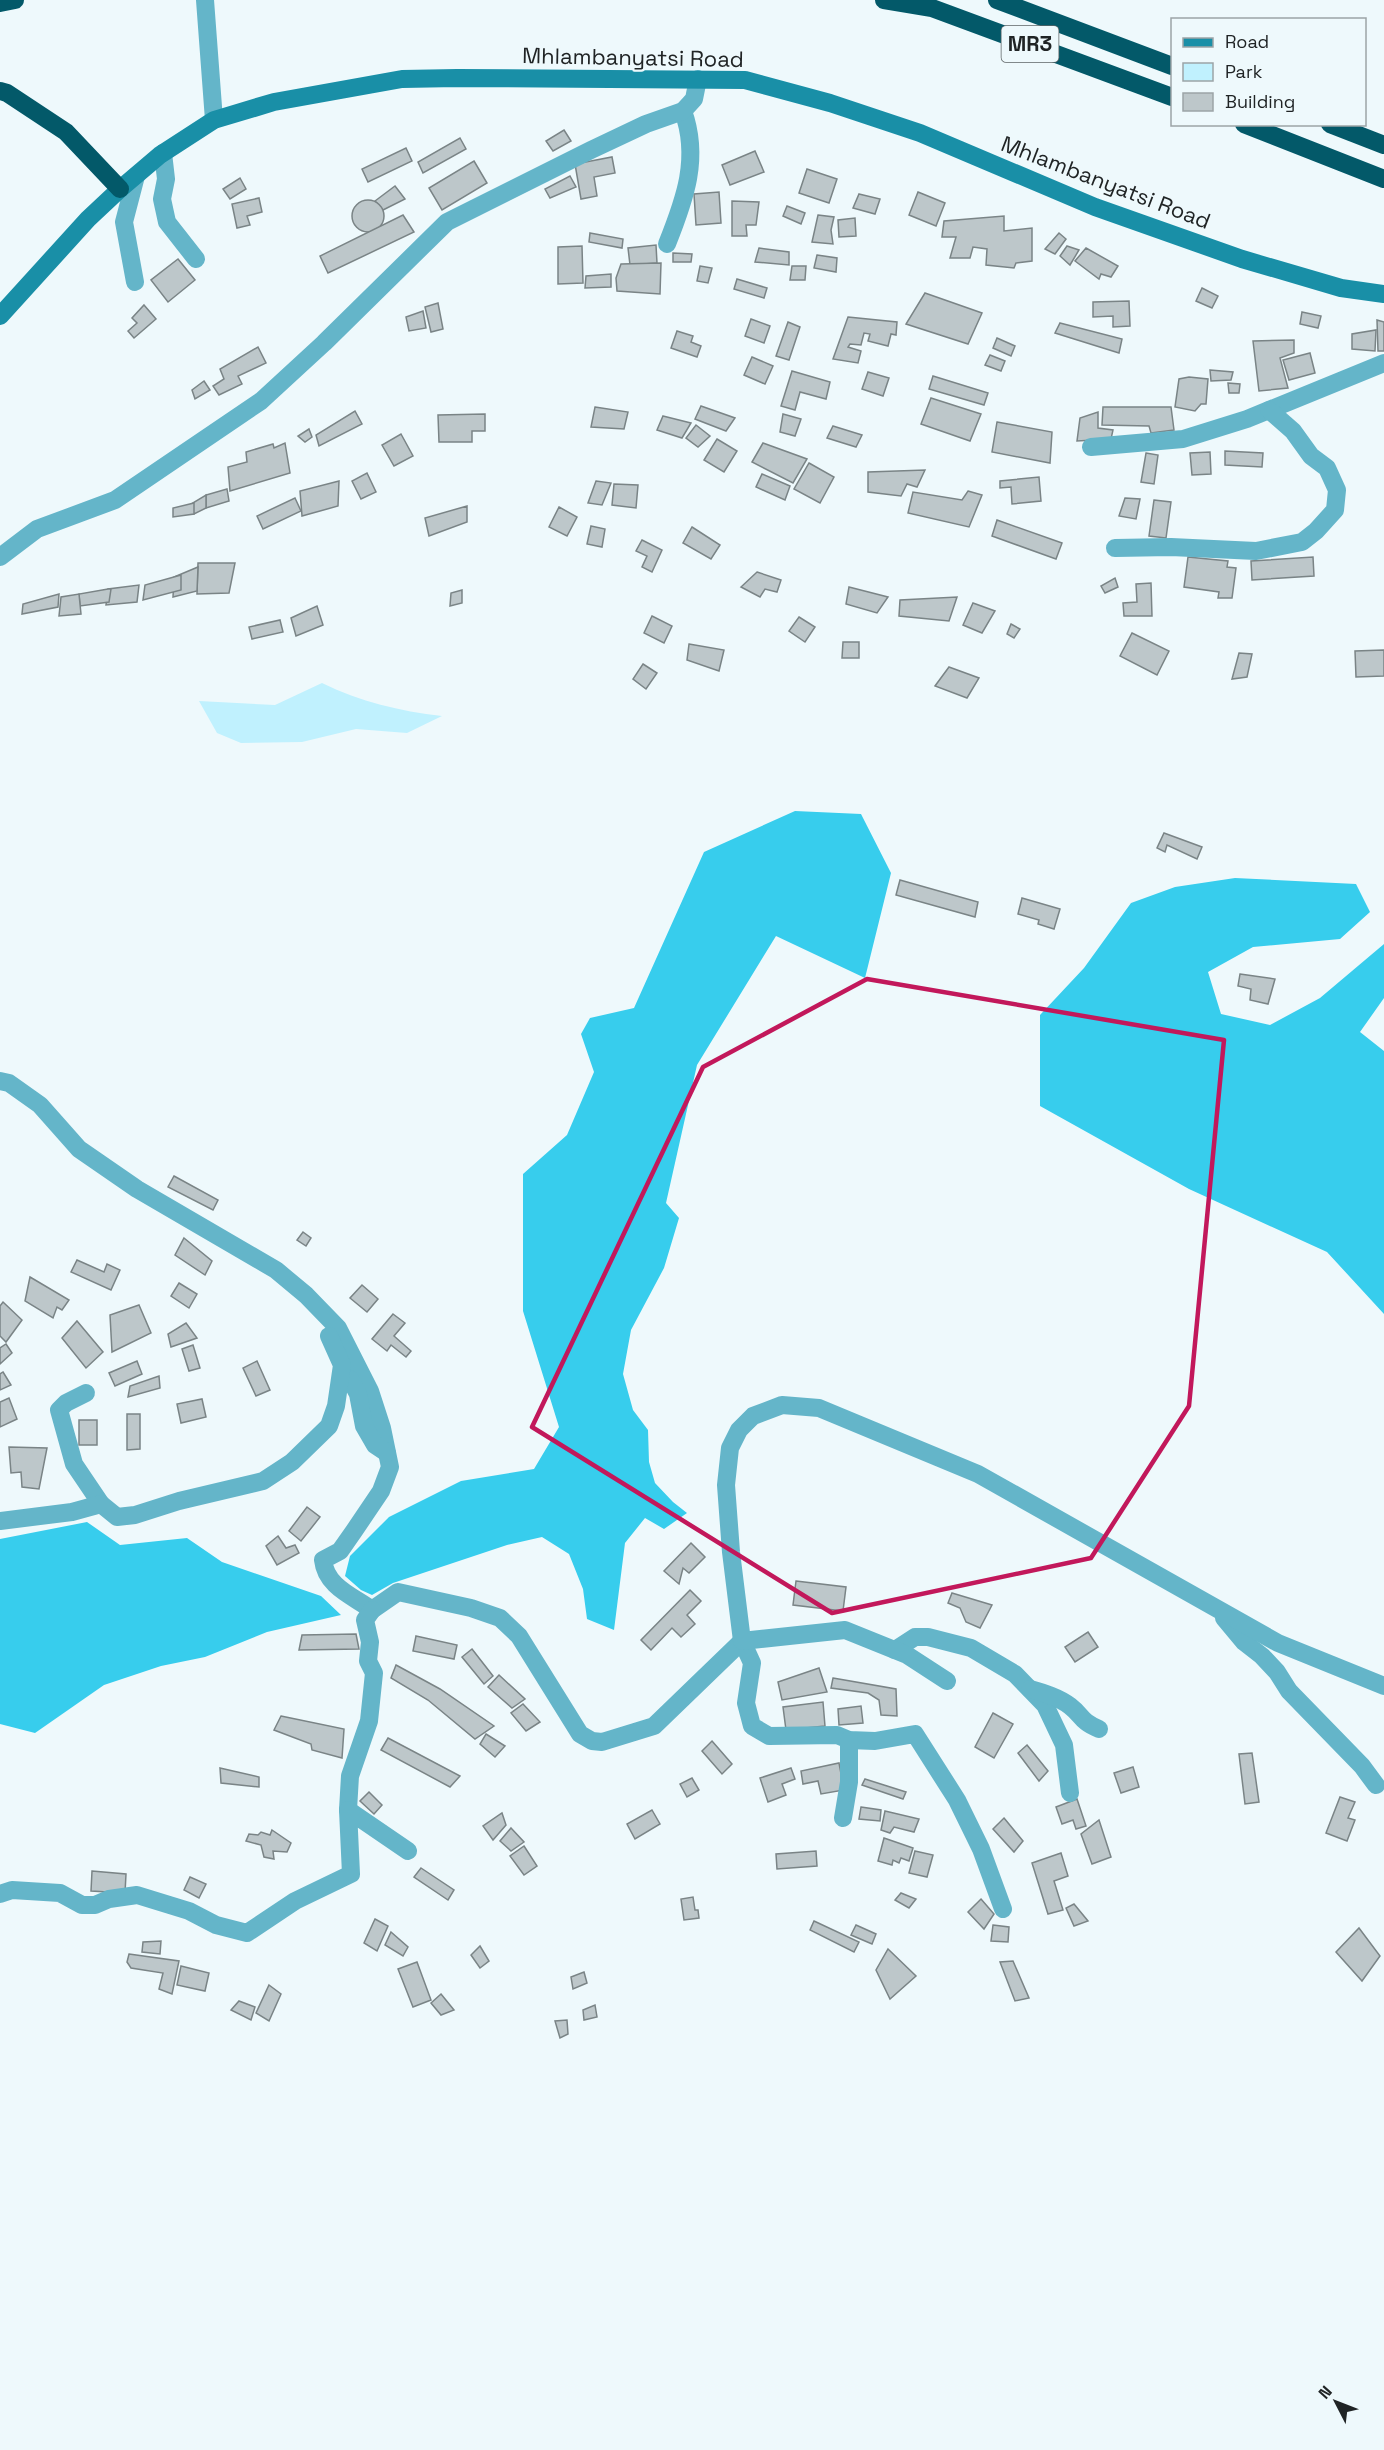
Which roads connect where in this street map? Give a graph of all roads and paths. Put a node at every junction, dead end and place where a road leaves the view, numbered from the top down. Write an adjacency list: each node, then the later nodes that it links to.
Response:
1 (15, 0): 5 (highway)
2 (205, 0): 11 (street)
3 (884, 0): 9 (highway, MR3)
4 (997, 0): 6 (highway, MR3)
5 (0, 3)
6 (1171, 65)
7 (698, 79): 10 (street); 11 (main road, Mhlambanyatsi Road); 22 (main road, Mhlambanyatsi Road)
8 (0, 91): 18 (highway)
9 (1171, 96)
10 (683, 111): 19 (street); 28 (street)
11 (214, 120): 15 (main road, Mhlambanyatsi Road)
12 (1249, 126): 17 (highway)
13 (1335, 126): 14 (highway)
14 (1384, 145)
15 (163, 153): 16 (main road, Mhlambanyatsi Road); 20 (street)
16 (135, 176): 18 (main road, Mhlambanyatsi Road); 21 (street)
17 (1384, 179)
18 (120, 189): 23 (main road, Mhlambanyatsi Road)
19 (667, 244)
20 (196, 259)
21 (135, 282)
22 (1384, 294)
23 (0, 316)
24 (1384, 363): 25 (street)
25 (1269, 410): 26 (street); 27 (street)
26 (1091, 447)
27 (1115, 548)
28 (0, 557)
29 (0, 1081): 30 (street)
30 (315, 1304): 31 (street); 33 (street)
31 (342, 1365): 33 (street); 34 (street)
32 (86, 1393): 34 (street)
33 (387, 1453): 37 (street)
34 (101, 1504): 35 (street)
35 (0, 1521)
36 (1214, 1608): 38 (street); 41 (street); 45 (street)
37 (372, 1610): 38 (street); 47 (street)
38 (742, 1641): 39 (street); 44 (street)
39 (895, 1650): 40 (street); 42 (street)
40 (947, 1681)
41 (1384, 1686)
42 (1029, 1688): 43 (street); 46 (street)
43 (1099, 1729)
44 (849, 1740): 48 (street); 51 (street)
45 (1376, 1785)
46 (1070, 1793)
47 (348, 1810): 49 (street); 50 (street)
48 (843, 1818)
49 (408, 1851)
50 (0, 1894)
51 (1003, 1909)

